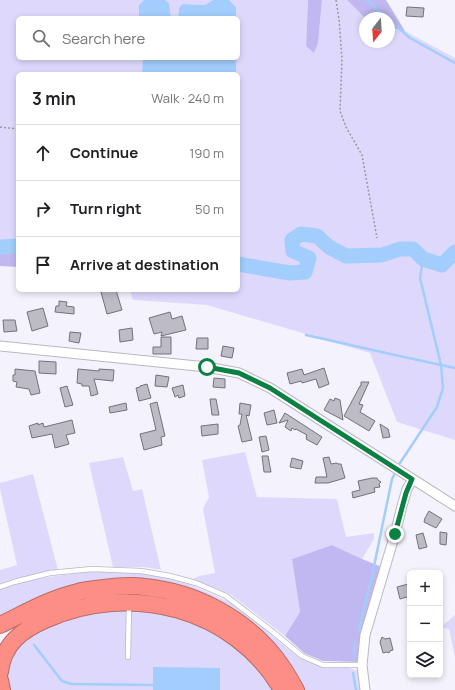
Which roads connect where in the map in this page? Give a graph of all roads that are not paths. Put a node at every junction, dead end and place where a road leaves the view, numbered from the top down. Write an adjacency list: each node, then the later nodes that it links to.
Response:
1 (0, 346): 2 (street)
2 (412, 479): 3 (street); 8 (street)
3 (455, 506)
4 (0, 587): 8 (lane)
5 (129, 601): 7 (lane); 9 (highway); 12 (highway)
6 (0, 625): 13 (highway)
7 (128, 657)
8 (362, 665): 14 (street)
9 (0, 672)
10 (0, 680): 11 (highway)
11 (2, 690)
12 (282, 690)
13 (296, 690)
14 (364, 690)

